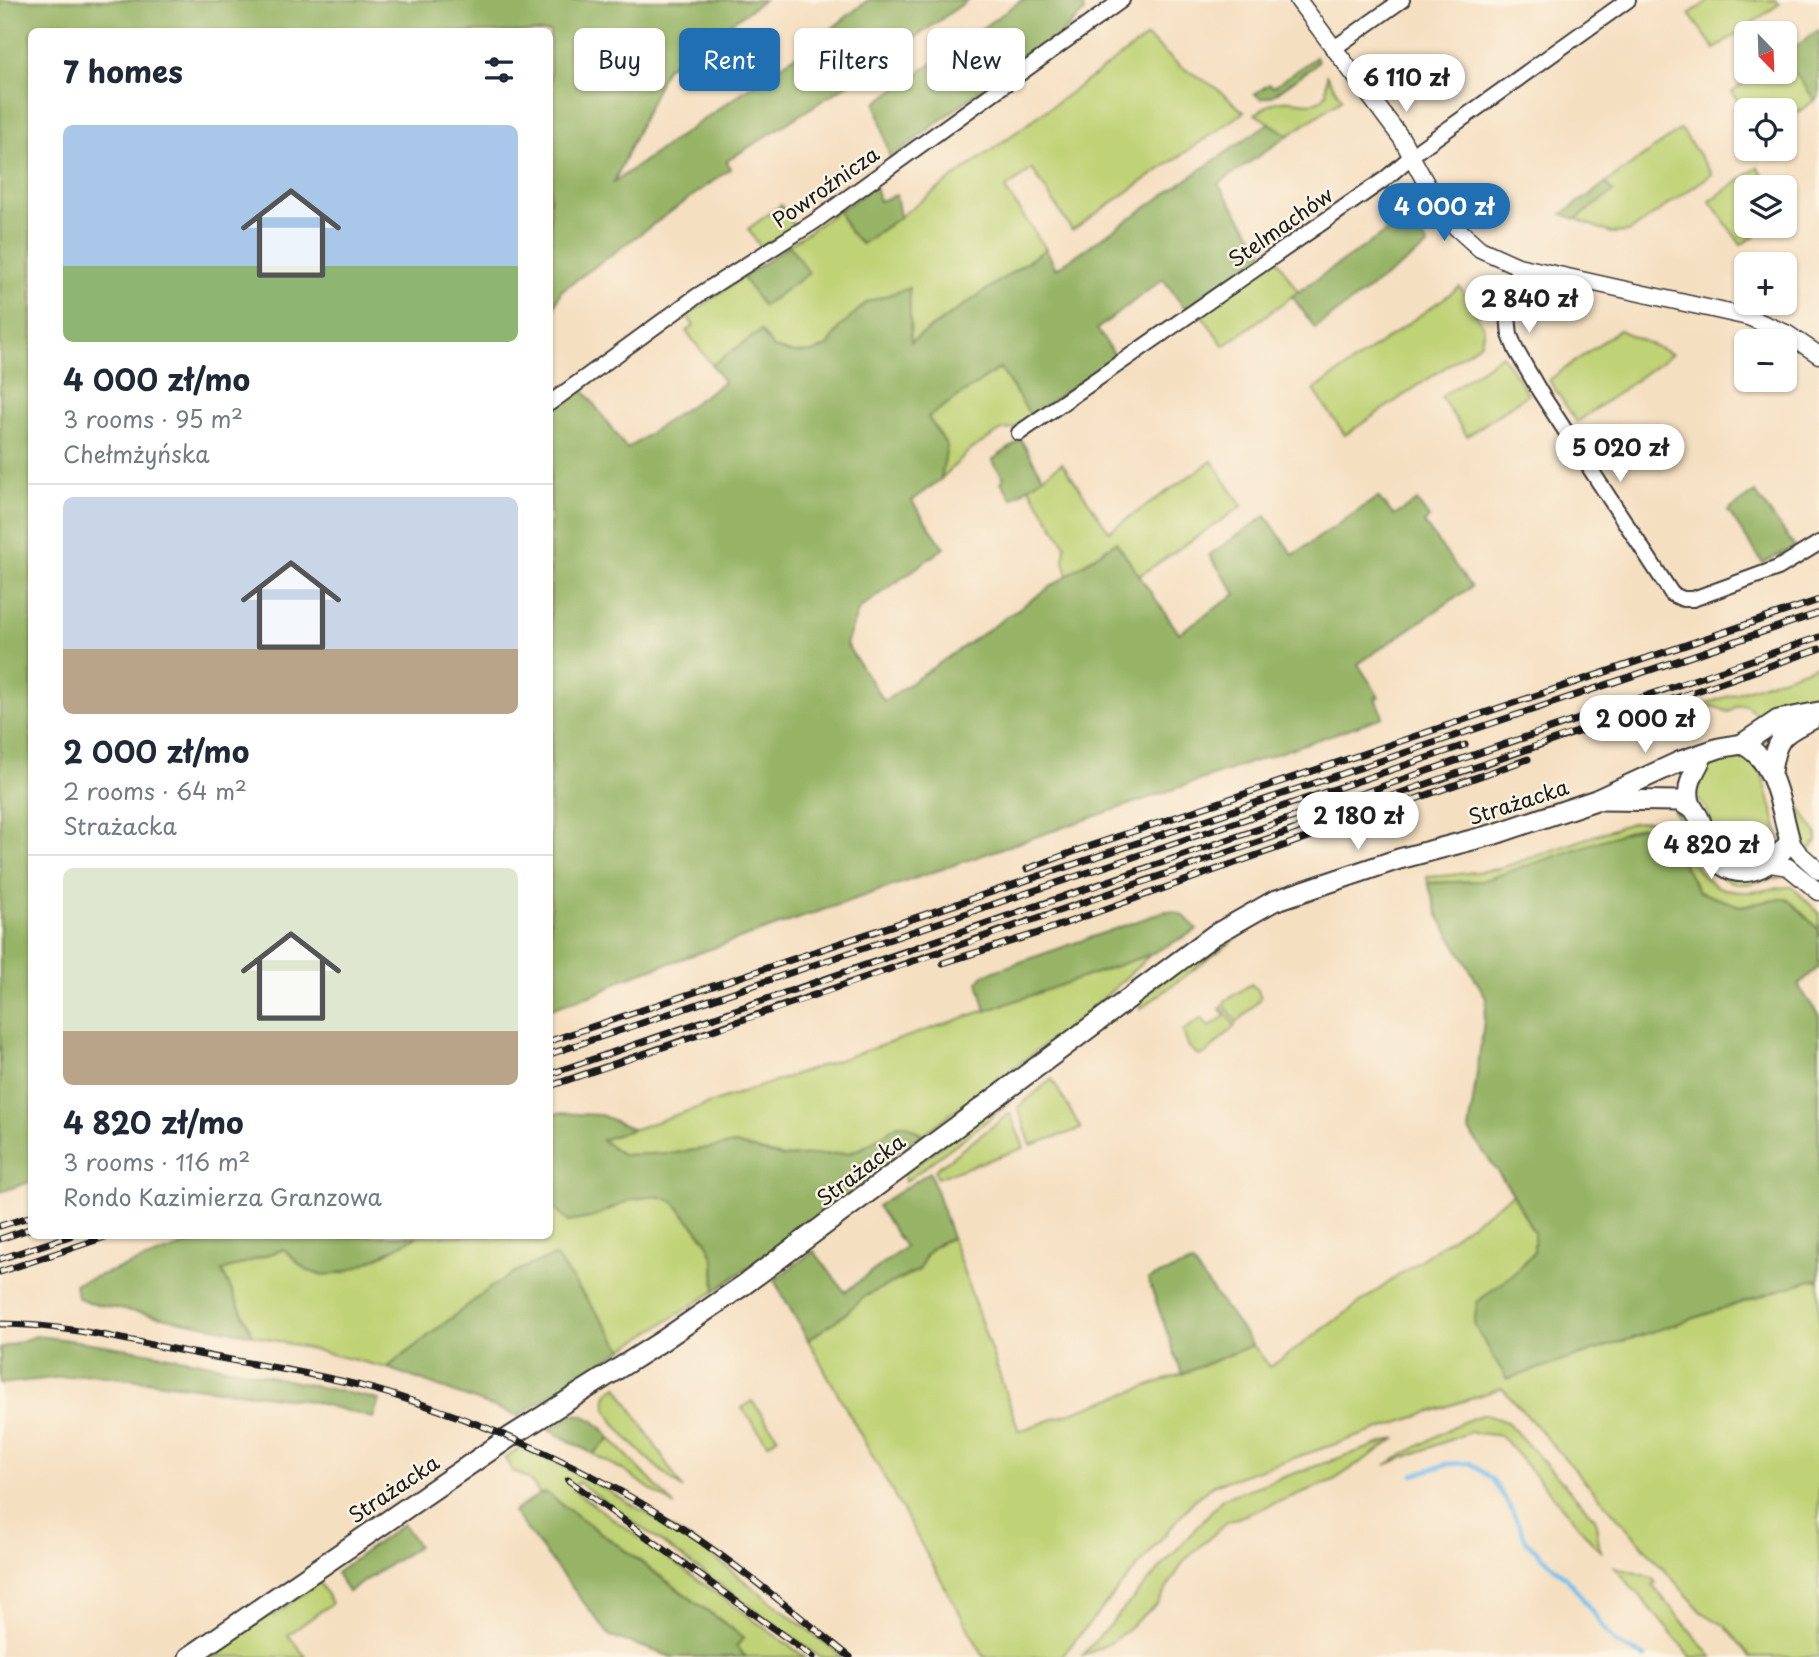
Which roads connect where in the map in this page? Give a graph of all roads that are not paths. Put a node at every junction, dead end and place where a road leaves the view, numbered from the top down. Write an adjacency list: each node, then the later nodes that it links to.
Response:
1 (1122, 0): 9 (street, Powroźnicza)
2 (1297, 0): 5 (street)
3 (1402, 0): 5 (street)
4 (1628, 0): 6 (street, Stelmachów)
5 (1333, 48): 6 (street)
6 (1412, 156): 7 (street); 10 (street, Stelmachów)
7 (1518, 266): 8 (street); 11 (street)
8 (1819, 355)
9 (553, 401)
10 (1020, 433)
11 (1819, 543)
12 (1819, 714): 13 (main road); 15 (main road)
13 (1742, 744): 14 (main road); 15 (main road)
14 (1703, 755): 16 (main road, Strażacka); 17 (main road)
15 (1771, 773): 18 (main road)
16 (1596, 800): 17 (main road, Strażacka); 22 (main road, Strażacka)
17 (1692, 807): 19 (main road)
18 (1790, 841): 19 (main road); 20 (street)
19 (1771, 863): 21 (street)
20 (1819, 871)
21 (1819, 892)
22 (189, 1657)

